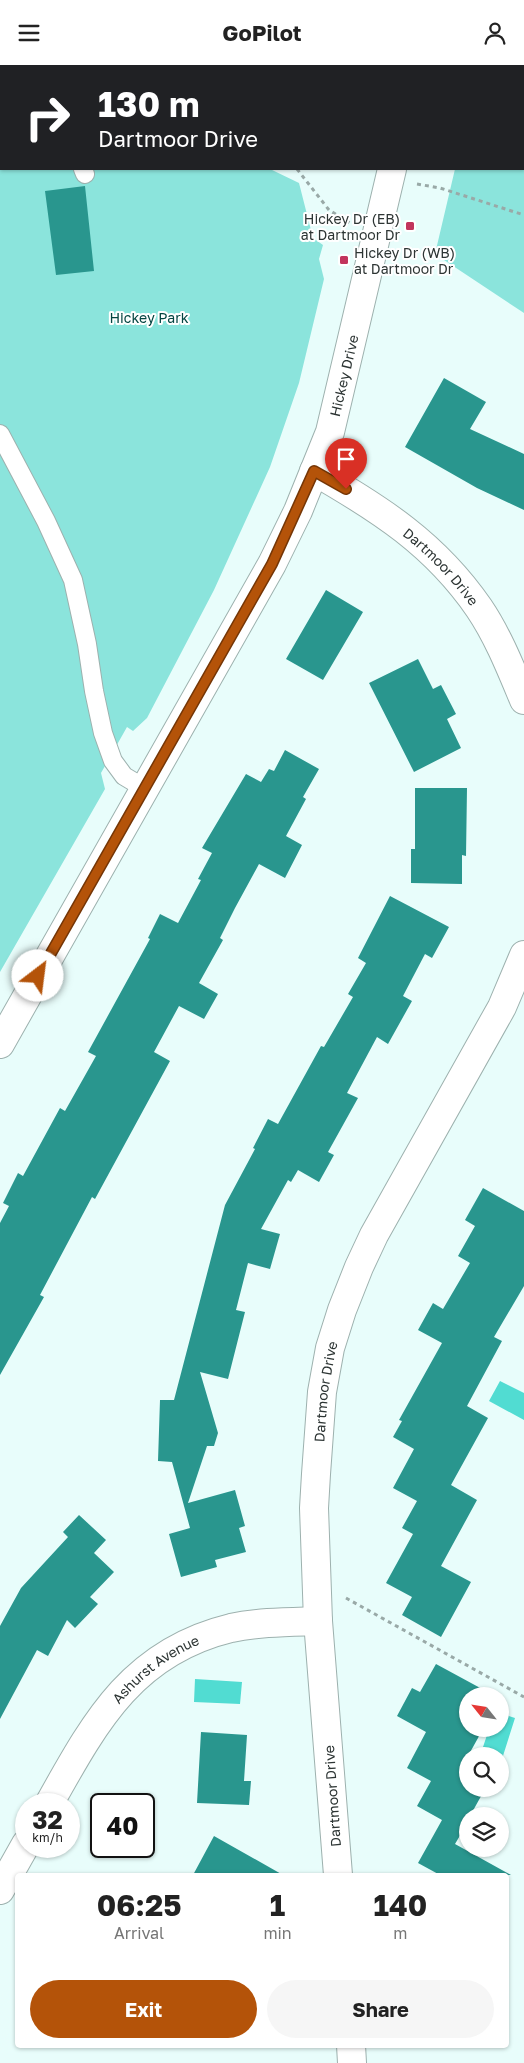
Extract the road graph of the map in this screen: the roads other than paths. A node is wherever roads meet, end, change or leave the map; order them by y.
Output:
1 (391, 174) edge
2 (0, 434) edge
3 (314, 471) junction
4 (524, 700) edge
5 (144, 788) junction
6 (524, 955) edge
7 (0, 1044) edge
8 (318, 1621) junction
9 (55, 1793) edge
10 (18, 1858) edge
11 (338, 1873) edge
12 (0, 1890) edge
13 (350, 2048) edge
14 (352, 2063) edge

1 - 3 street, Hickey Drive
2 - 5 lane
3 - 4 street, Dartmoor Drive
3 - 5 street, Hickey Drive
5 - 7 street, Hickey Drive
6 - 8 street, Dartmoor Drive
8 - 9 street, Ashurst Avenue
8 - 11 street, Dartmoor Drive
10 - 12 street
13 - 14 street

